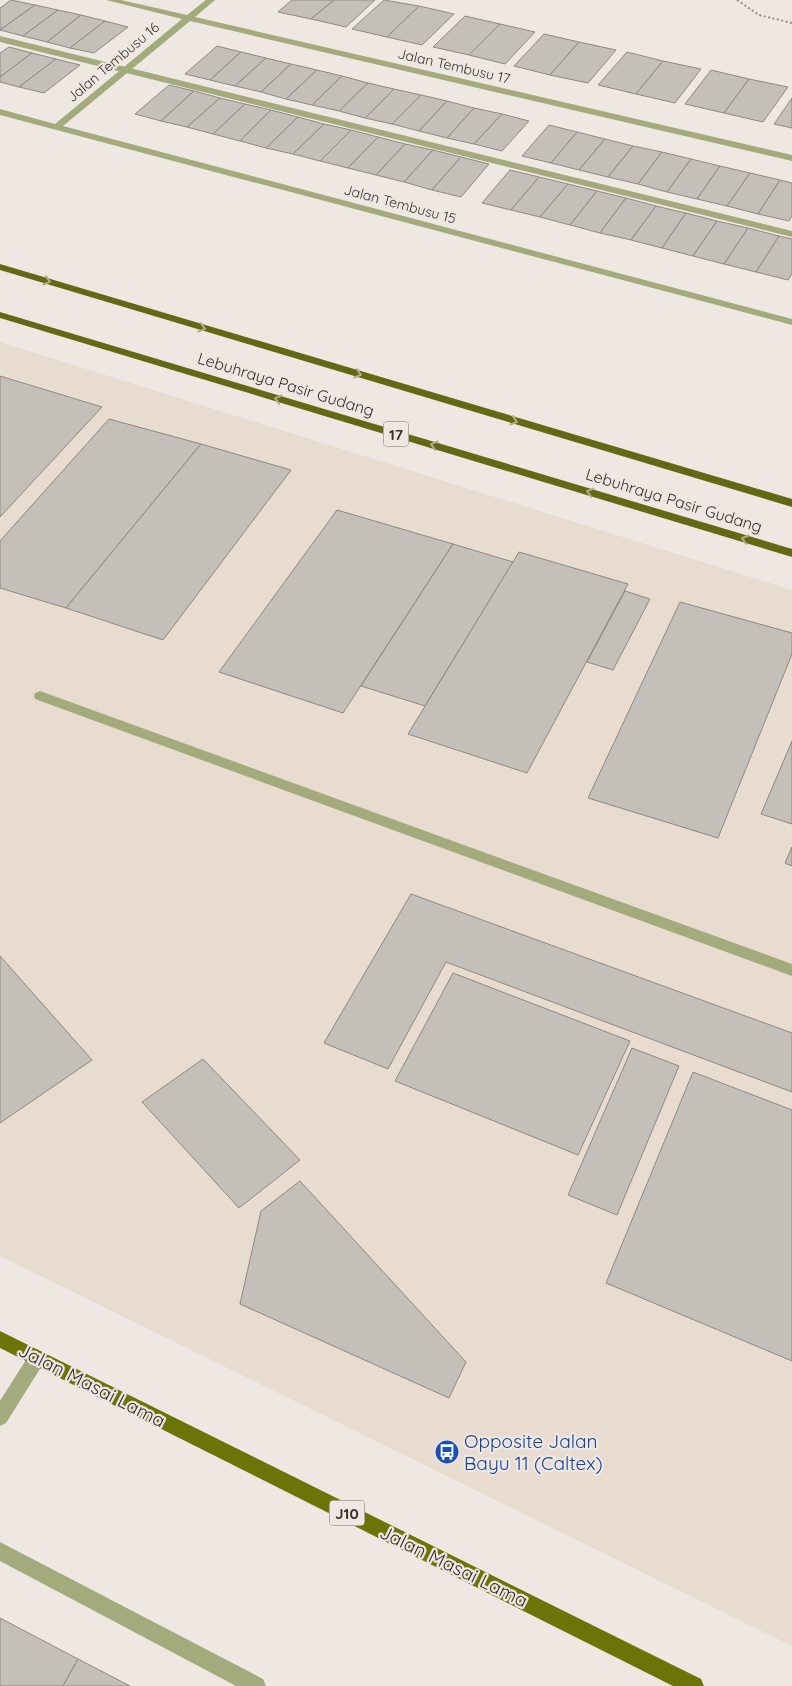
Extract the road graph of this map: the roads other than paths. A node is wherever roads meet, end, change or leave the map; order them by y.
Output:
1 (110, 0) edge
2 (211, 0) edge
3 (188, 18) junction
4 (0, 39) edge
5 (125, 70) junction
6 (0, 112) edge
7 (56, 127) junction
8 (792, 158) edge
9 (792, 234) edge
10 (0, 268) edge
11 (0, 315) edge
12 (792, 322) edge
13 (792, 503) edge
14 (792, 553) edge
15 (40, 696) dead end
16 (792, 970) edge
17 (0, 1339) edge
18 (37, 1358) junction
19 (0, 1417) edge
20 (0, 1551) edge
21 (256, 1686) edge
22 (694, 1686) edge

1 - 3 street, Jalan Tembusu 17
2 - 3 street, Jalan Tembusu 16
3 - 5 street, Jalan Tembusu 16
3 - 8 street, Jalan Tembusu 17
4 - 5 street
5 - 7 street, Jalan Tembusu 16
5 - 9 street
6 - 7 street, Jalan Tembusu 15
7 - 12 street, Jalan Tembusu 15
10 -> 13 highway, Lebuhraya Pasir Gudang
14 -> 11 highway, Lebuhraya Pasir Gudang / 17
15 - 16 street
17 - 18 main road, Jalan Masai Lama / J10
18 - 19 street
18 - 22 main road, Jalan Masai Lama / J10
20 - 21 street

